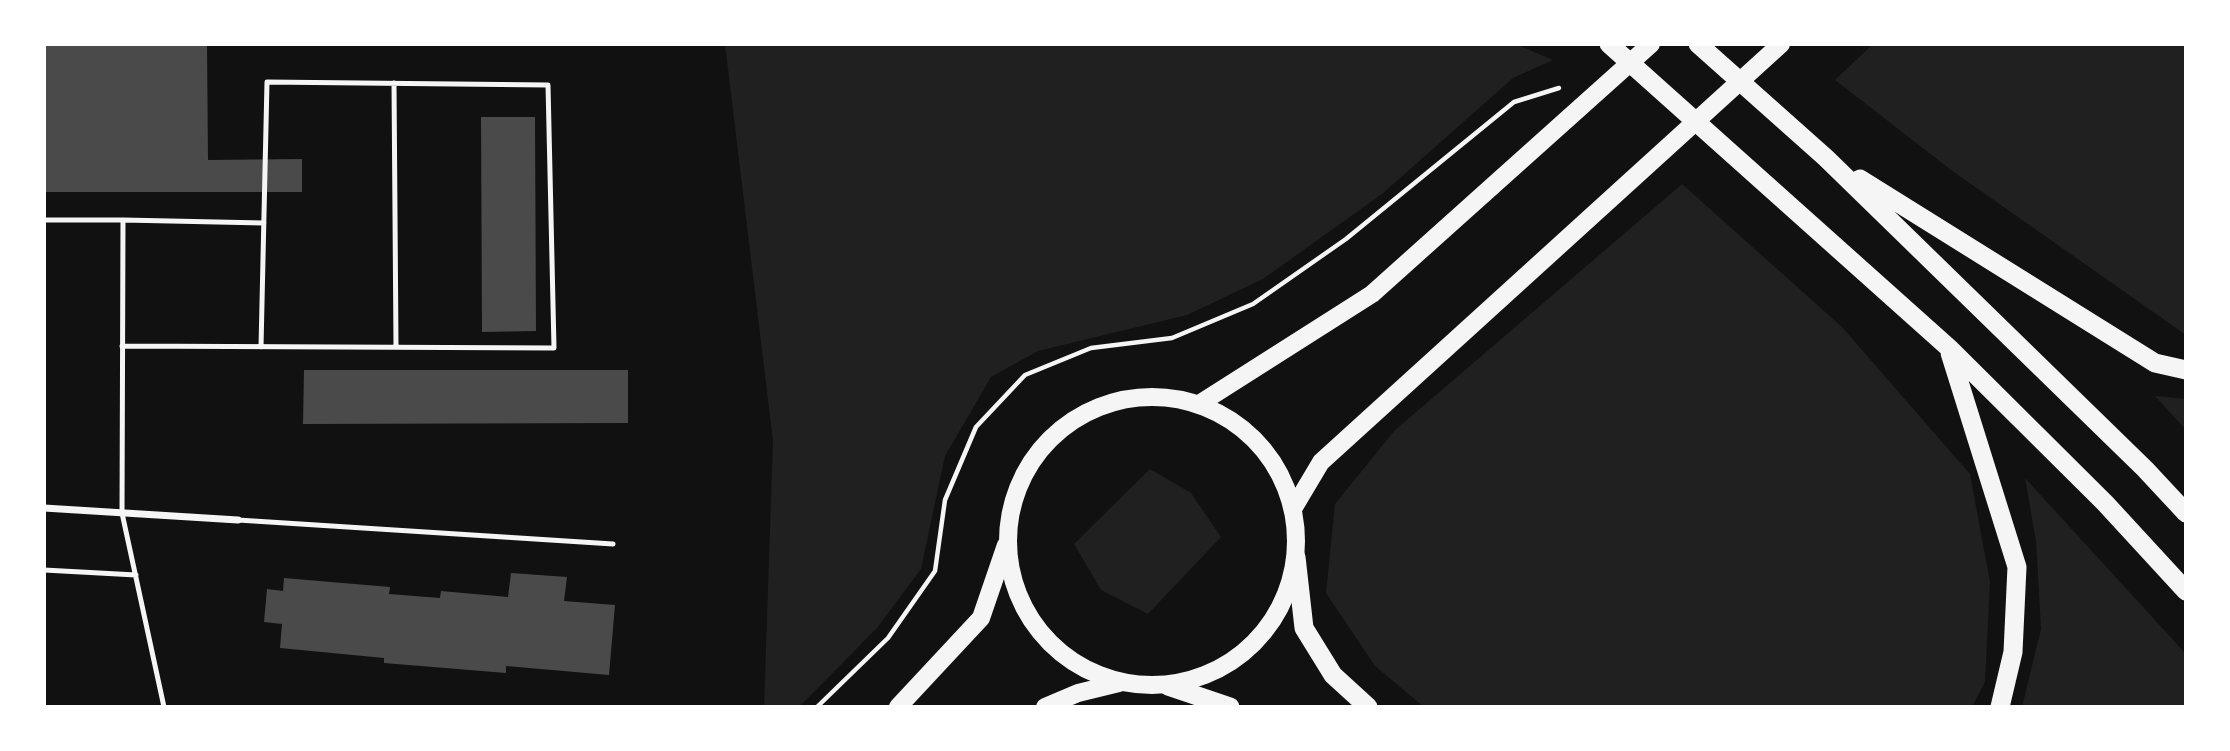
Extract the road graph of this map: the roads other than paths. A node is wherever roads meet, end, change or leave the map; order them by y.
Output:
1 (1609, 44) edge
2 (1651, 44) edge
3 (1698, 44) edge
4 (1781, 44) edge
5 (394, 83) junction
6 (1826, 158) junction
7 (44, 220) edge
8 (123, 220) junction
9 (264, 223) junction
10 (122, 346) junction
11 (261, 346) junction
12 (396, 346) junction
13 (1949, 348) junction
14 (2186, 370) edge
15 (1199, 404) junction
16 (44, 508) edge
17 (1293, 509) junction
18 (122, 513) junction
19 (2186, 513) edge
20 (238, 520) joint
21 (613, 544) dead end
22 (1006, 545) junction
23 (1296, 557) junction
24 (44, 570) edge
25 (136, 575) junction
26 (2186, 591) edge
27 (1119, 683) junction
28 (1168, 686) junction
29 (164, 707) edge
30 (898, 707) edge
31 (1045, 707) edge
32 (1230, 707) edge
33 (1368, 707) edge
34 (2000, 707) edge

1 - 13 highway
2 - 15 main road
3 - 6 highway
4 - 17 main road
5 - 9 lane
5 - 12 lane
5 - 12 lane
6 - 14 highway
6 - 19 highway
7 - 8 lane
8 - 9 lane
8 - 10 lane
9 - 11 lane
10 - 11 lane
10 - 18 lane
11 - 12 lane
13 - 26 highway
13 - 34 highway
15 - 17 main road
15 - 22 main road
16 - 18 street
17 - 23 main road
18 - 20 street
18 - 25 lane
20 - 21 lane
22 - 27 main road
22 - 30 main road
23 - 28 main road
23 - 33 highway
24 - 25 lane
25 - 29 lane
27 - 28 main road
27 - 31 main road
28 - 32 highway

